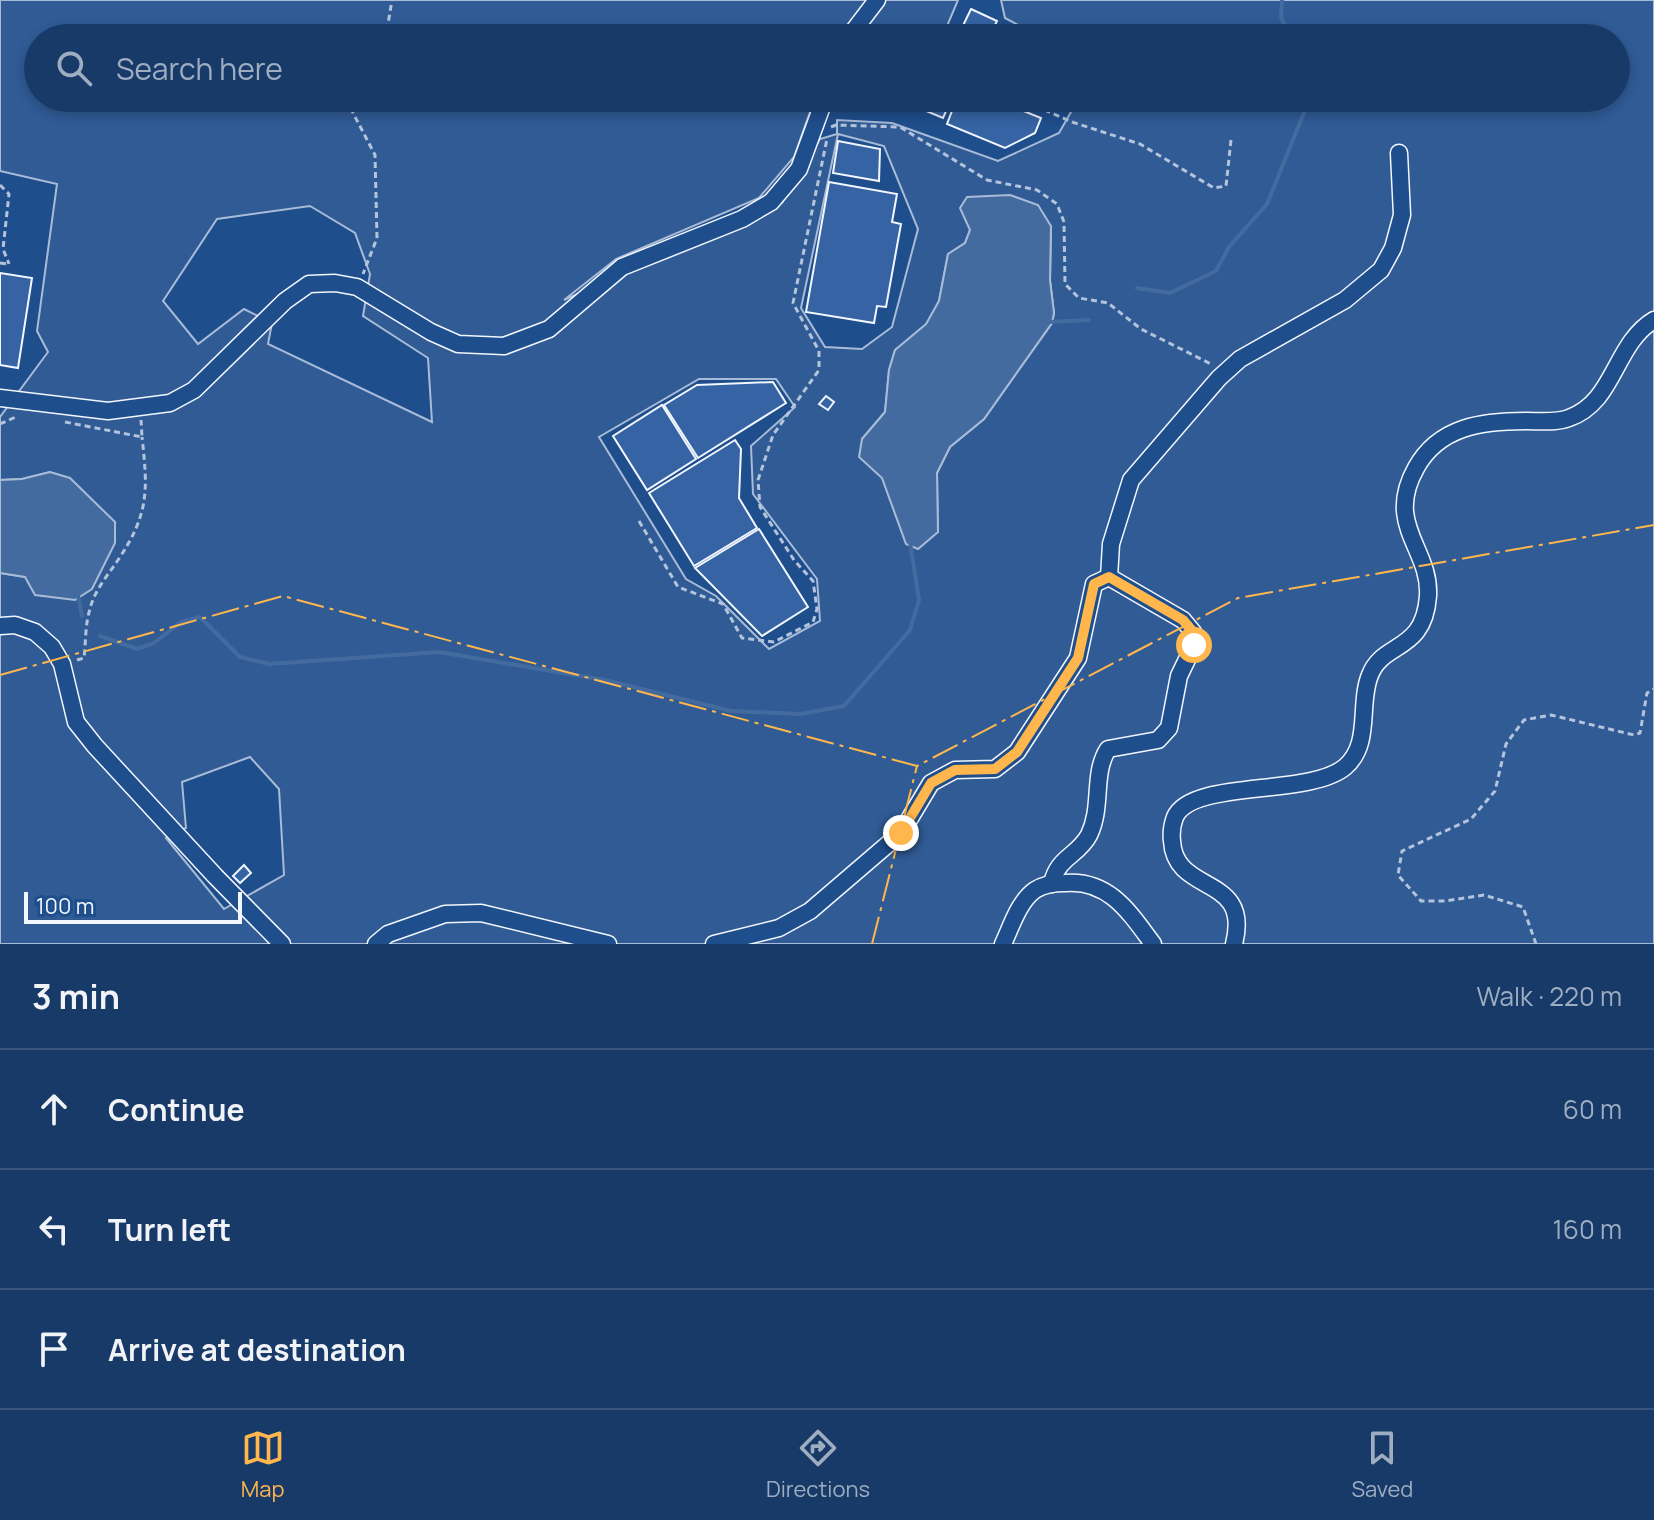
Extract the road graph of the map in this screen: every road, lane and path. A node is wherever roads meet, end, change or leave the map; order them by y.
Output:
1 (392, 0) edge
2 (877, 0) edge
3 (388, 24) edge
4 (859, 24) edge
5 (353, 112) edge
6 (820, 112) edge
7 (1049, 112) edge
8 (1231, 140) dead end
9 (1399, 153) dead end
10 (0, 185) edge
11 (0, 263) edge
12 (357, 287) junction
13 (1654, 320) edge
14 (1213, 365) dead end
15 (0, 398) edge
16 (142, 437) dead end
17 (639, 521) dead end
18 (1109, 577) junction
19 (0, 626) edge
20 (62, 664) junction
21 (1654, 689) edge
22 (1052, 884) junction
23 (282, 944) edge
24 (376, 944) edge
25 (608, 944) edge
26 (714, 944) edge
27 (1003, 944) edge
28 (1153, 944) edge
29 (1234, 944) edge
30 (1536, 944) edge

1 - 3 path
2 - 4 street
5 - 12 path
6 - 12 street
7 - 8 path
9 - 18 street
10 - 11 path
12 - 15 street
13 - 29 street
14 - 17 path
16 - 20 path
18 - 22 street
18 - 26 street
19 - 20 street
20 - 23 street
21 - 30 path
22 - 27 street
22 - 28 street
24 - 25 street

